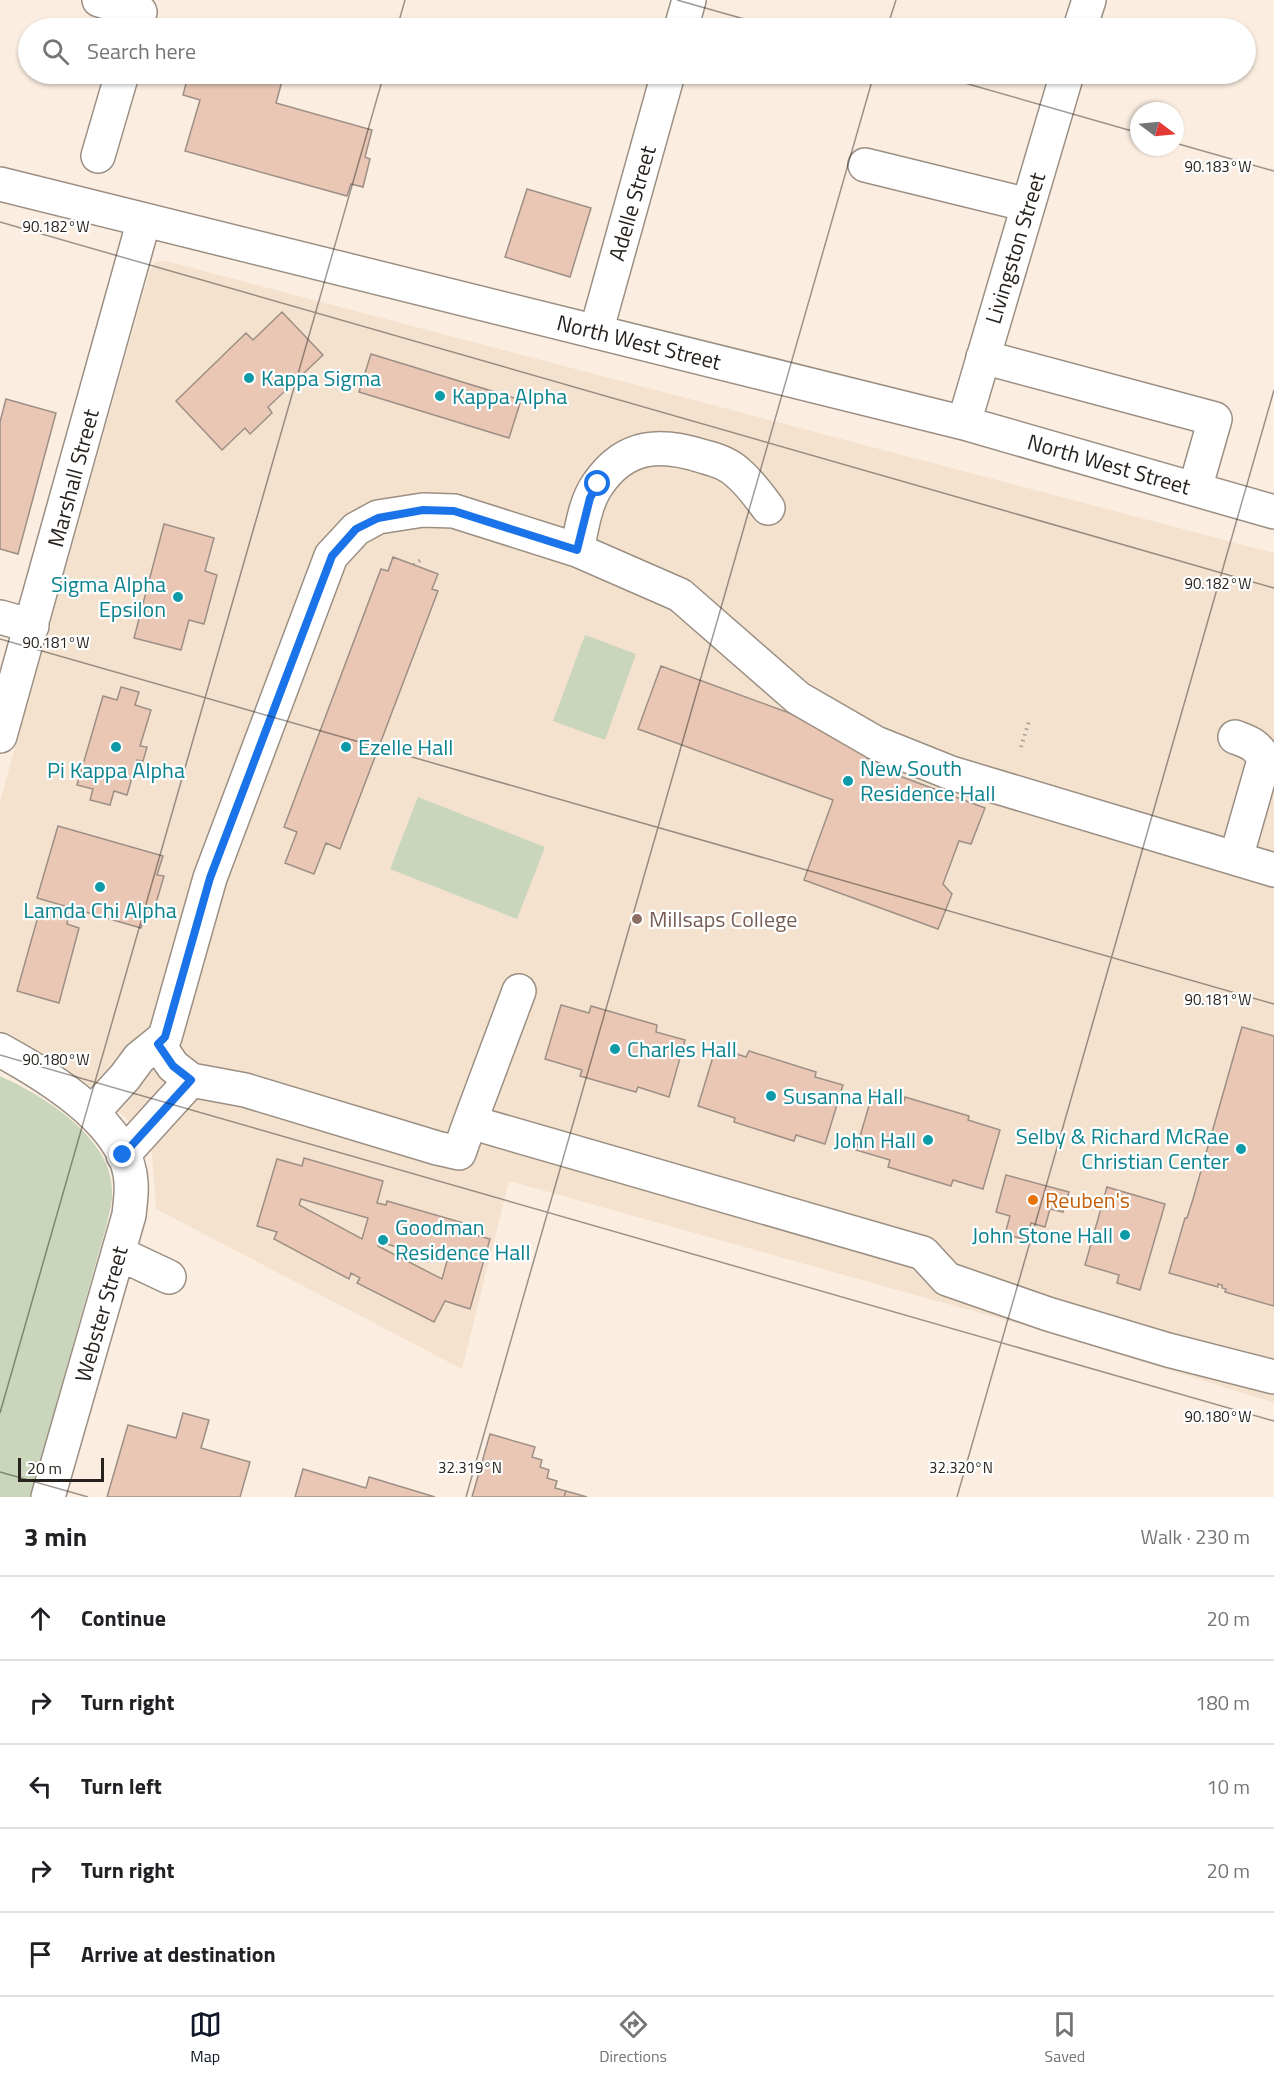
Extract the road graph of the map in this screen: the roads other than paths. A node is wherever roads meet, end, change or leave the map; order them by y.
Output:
1 (99, 0) edge
2 (689, 0) edge
3 (1089, 0) edge
4 (138, 18) edge
5 (684, 18) edge
6 (1083, 18) edge
7 (119, 84) edge
8 (665, 84) edge
9 (1064, 84) edge
10 (98, 156) dead end
11 (865, 165) dead end
12 (0, 184) edge
13 (1028, 205) junction
14 (144, 220) junction
15 (596, 332) junction
16 (983, 357) junction
17 (964, 423) junction
18 (1195, 489) junction
19 (768, 508) dead end
20 (1274, 512) edge
21 (577, 550) junction
22 (0, 617) edge
23 (32, 626) junction
24 (0, 736) edge
25 (1234, 737) dead end
26 (1236, 858) junction
27 (1274, 870) edge
28 (519, 991) dead end
29 (165, 1037) junction
30 (0, 1050) edge
31 (191, 1080) junction
32 (470, 1122) junction
33 (109, 1133) junction
34 (118, 1253) junction
35 (169, 1277) dead end
36 (1274, 1377) edge
37 (48, 1497) edge

1 - 4 street
2 - 5 street
3 - 6 street
7 - 10 street
8 - 15 street, Adelle Street
9 - 13 street, Livingston Street
11 - 13 street
12 - 14 street, North West Street
13 - 16 street, Livingston Street
14 - 15 street, North West Street
14 - 23 street, Marshall Street
15 - 17 street, North West Street
16 - 17 street, Livingston Street
16 - 18 street
17 - 18 street, North West Street
18 - 20 street, North West Street
19 - 21 street
21 - 26 street
21 - 29 street
22 - 23 street
23 - 24 street, Marshall Street
25 - 26 street
26 - 27 street
28 - 32 street
29 - 31 street
29 - 33 street
30 - 33 street
31 - 32 street
31 - 33 street
32 - 36 street
33 - 34 street, Webster Street
34 - 35 street
34 - 37 street, Webster Street

